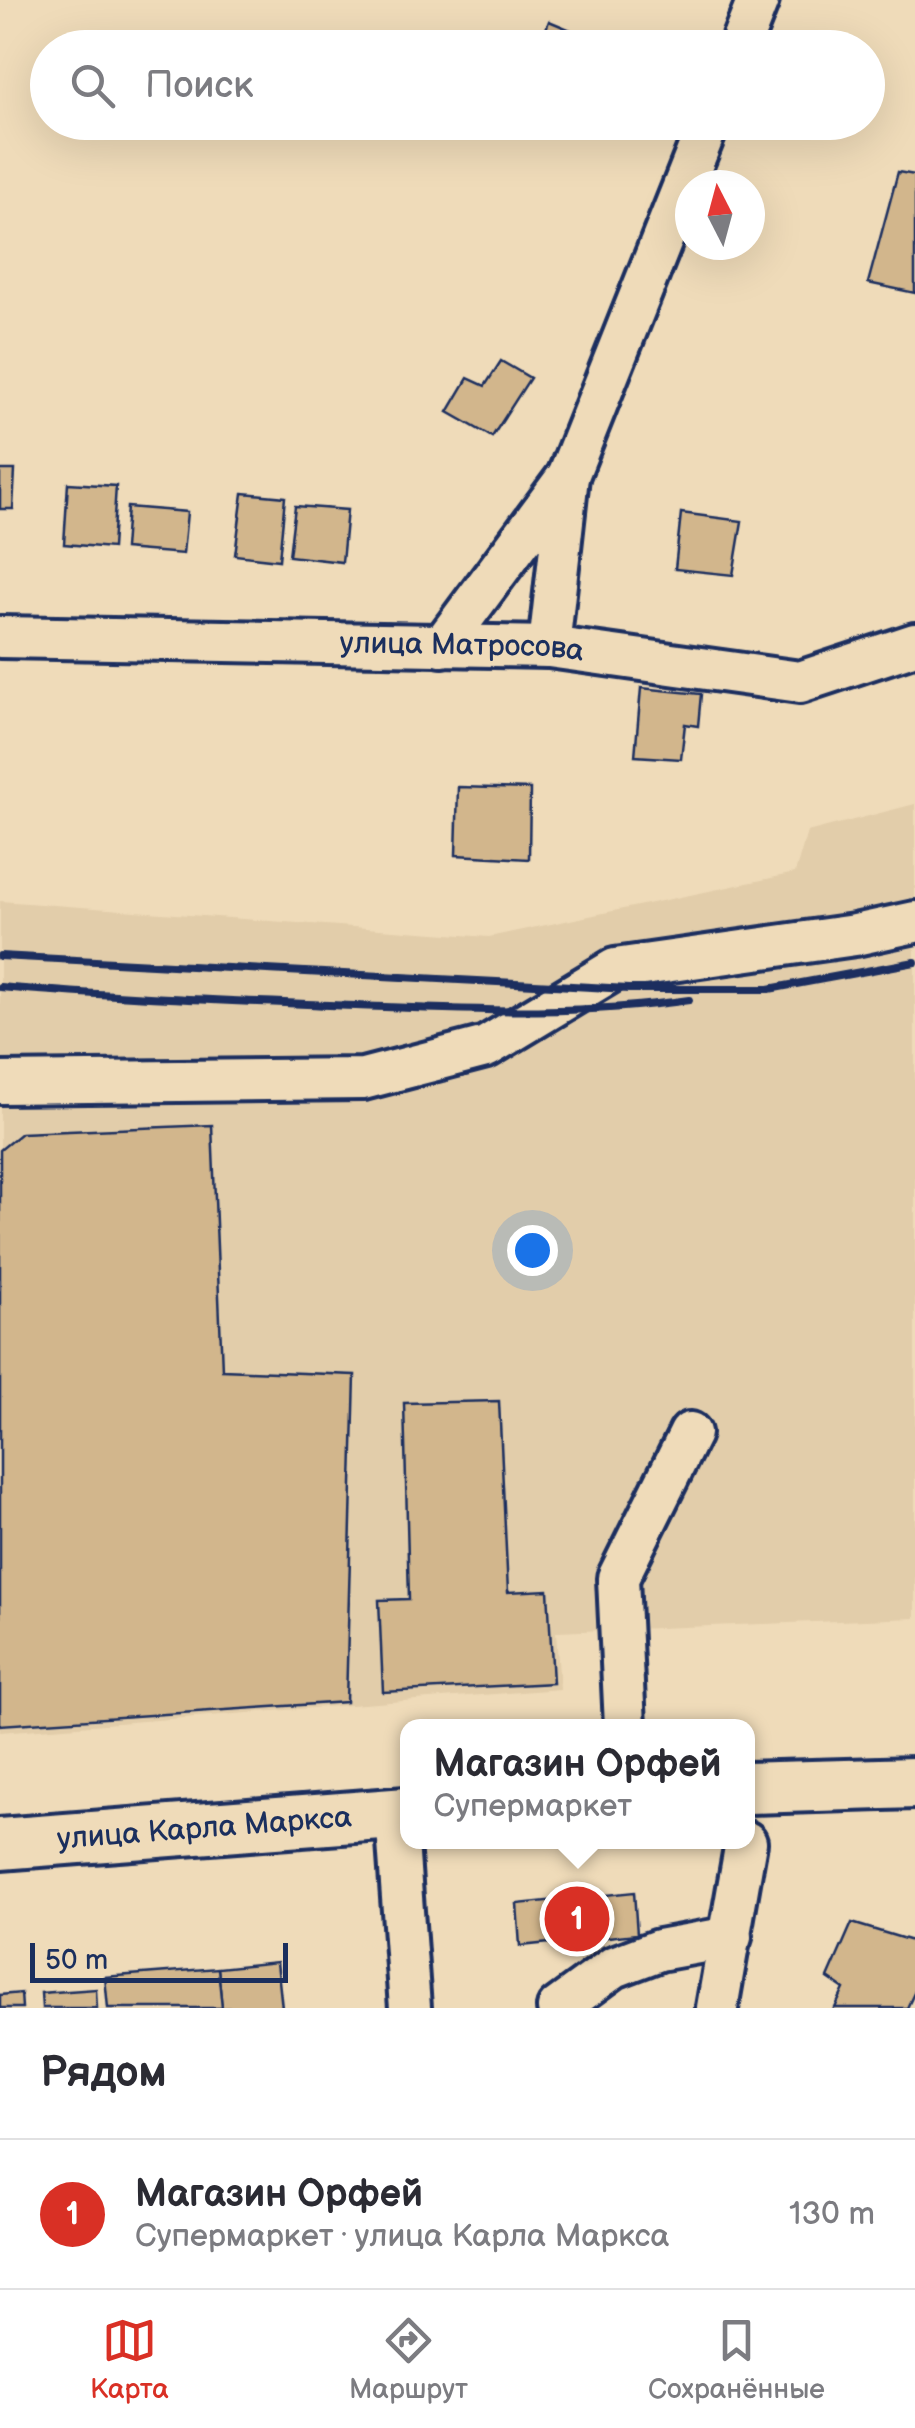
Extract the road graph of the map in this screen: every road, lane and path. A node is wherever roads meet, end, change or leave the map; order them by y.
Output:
1 (758, 0) edge
2 (746, 30) edge
3 (702, 140) edge
4 (568, 476) junction
5 (0, 637) edge
6 (915, 644) edge
7 (442, 646) junction
8 (549, 646) junction
9 (915, 922) edge
10 (0, 1083) edge
11 (690, 1433) dead end
12 (626, 1719) edge
13 (914, 1782) edge
14 (755, 1788) edge
15 (400, 1813) edge
16 (0, 1844) edge
17 (403, 1849) edge
18 (746, 1849) edge
19 (731, 1937) junction
20 (410, 2008) edge
21 (558, 2008) edge
22 (717, 2008) edge

1 - 2 street
3 - 4 street
4 - 7 street
4 - 8 street
5 - 7 street, улица Матросова
6 - 8 street, улица Матросова
7 - 8 street, улица Матросова
9 - 10 street
11 - 12 street
13 - 14 main road
15 - 16 main road, улица Карла Маркса
17 - 20 street
18 - 19 street
19 - 21 street
19 - 22 street

